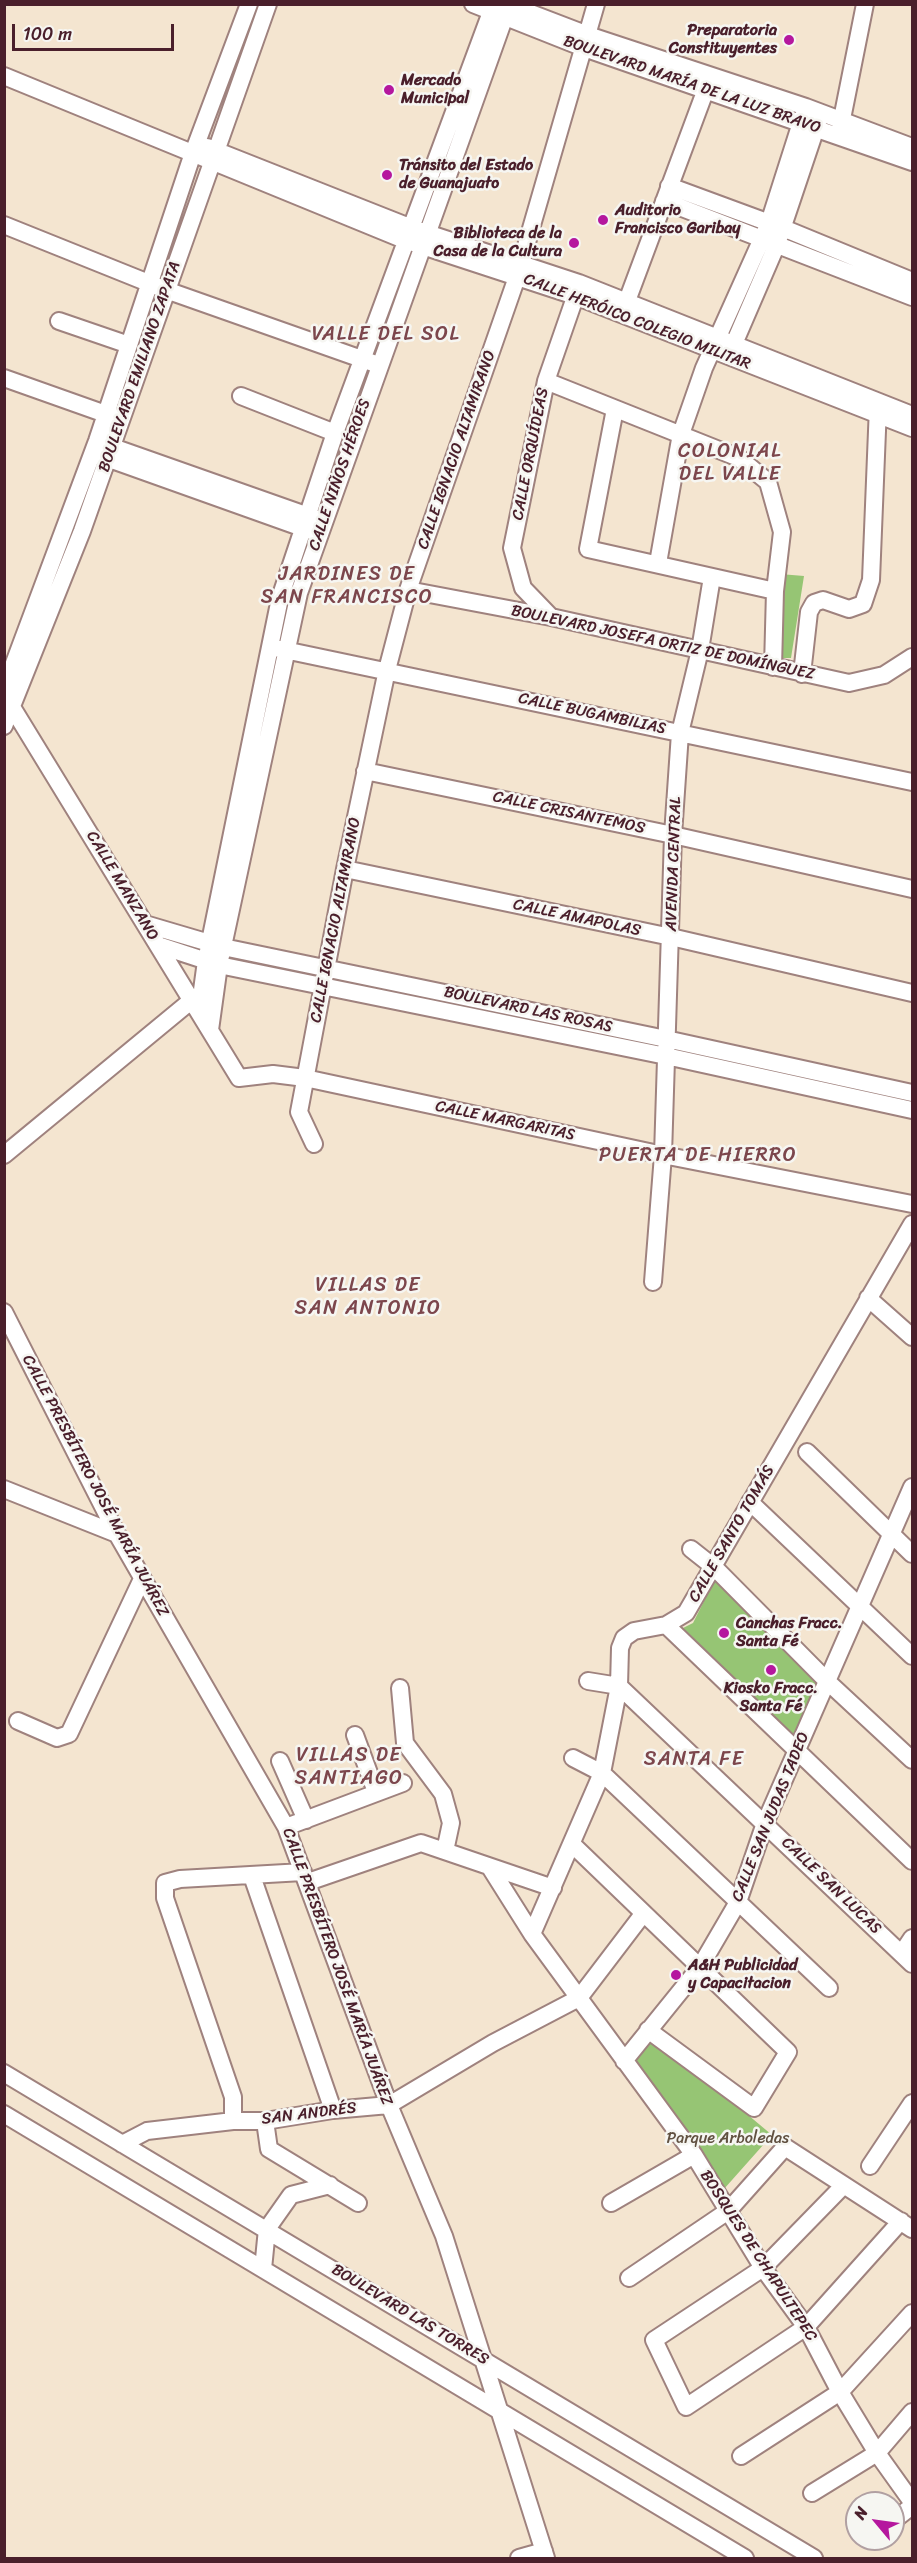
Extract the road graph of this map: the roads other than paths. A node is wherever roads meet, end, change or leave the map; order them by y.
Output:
1 (249, 4) edge
2 (268, 4) edge
3 (473, 4) edge
4 (596, 4) edge
5 (865, 4) edge
6 (502, 8) edge
7 (586, 42) junction
8 (4, 76) edge
9 (706, 89) junction
10 (811, 118) junction
11 (840, 128) junction
12 (912, 147) edge
13 (195, 148) junction
14 (214, 156) junction
15 (912, 162) edge
16 (667, 193) junction
17 (4, 225) edge
18 (773, 233) junction
19 (418, 237) junction
20 (520, 270) junction
21 (912, 281) edge
22 (150, 283) junction
23 (166, 290) junction
24 (578, 290) junction
25 (912, 297) edge
26 (627, 301) junction
27 (59, 321) dead end
28 (714, 343) junction
29 (129, 345) junction
30 (732, 350) junction
31 (371, 362) junction
32 (4, 378) edge
33 (546, 381) junction
34 (4, 390) edge
35 (241, 396) dead end
36 (878, 408) junction
37 (615, 409) junction
38 (912, 415) edge
39 (112, 422) junction
40 (912, 428) edge
41 (336, 433) junction
42 (681, 434) junction
43 (102, 449) junction
44 (314, 525) junction
45 (658, 563) junction
46 (712, 577) junction
47 (408, 590) junction
48 (775, 591) junction
49 (551, 617) junction
50 (279, 649) junction
51 (700, 650) junction
52 (912, 657) edge
53 (772, 667) junction
54 (387, 670) junction
55 (802, 674) junction
56 (7, 696) edge
57 (4, 726) edge
58 (680, 733) junction
59 (365, 771) junction
60 (912, 782) edge
61 (673, 835) junction
62 (345, 869) junction
63 (912, 889) edge
64 (145, 924) junction
65 (671, 937) junction
66 (158, 945) junction
67 (217, 945) junction
68 (213, 963) junction
69 (327, 969) junction
70 (323, 987) junction
71 (912, 993) edge
72 (195, 1006) junction
73 (210, 1030) junction
74 (666, 1039) junction
75 (666, 1056) junction
76 (239, 1078) joint
77 (305, 1078) junction
78 (912, 1093) edge
79 (912, 1110) edge
80 (314, 1144) dead end
81 (4, 1155) edge
82 (663, 1155) junction
83 (912, 1204) edge
84 (912, 1224) edge
85 (653, 1282) dead end
86 (868, 1298) junction
87 (4, 1312) edge
88 (912, 1337) edge
89 (807, 1452) dead end
90 (912, 1487) edge
91 (4, 1490) edge
92 (750, 1502) junction
93 (891, 1533) junction
94 (117, 1534) junction
95 (691, 1549) dead end
96 (912, 1554) edge
97 (715, 1568) junction
98 (142, 1579) junction
99 (860, 1606) junction
100 (666, 1625) junction
101 (912, 1656) edge
102 (588, 1680) dead end
103 (828, 1682) junction
104 (619, 1686) junction
105 (399, 1688) dead end
106 (18, 1721) dead end
107 (355, 1735) dead end
108 (796, 1752) junction
109 (573, 1758) dead end
110 (912, 1760) edge
111 (280, 1761) dead end
112 (602, 1773) junction
113 (403, 1783) dead end
114 (376, 1792) junction
115 (306, 1820) junction
116 (765, 1823) junction
117 (286, 1827) junction
118 (573, 1845) junction
119 (445, 1851) junction
120 (912, 1861) edge
121 (490, 1869) junction
122 (252, 1876) junction
123 (305, 1877) junction
124 (553, 1888) junction
125 (738, 1902) junction
126 (643, 1914) junction
127 (532, 1934) junction
128 (912, 1938) edge
129 (907, 1958) edge
130 (700, 1967) junction
131 (829, 1988) dead end
132 (579, 1998) junction
133 (648, 2030) junction
134 (624, 2061) junction
135 (4, 2073) edge
136 (912, 2103) edge
137 (389, 2105) junction
138 (333, 2110) junction
139 (4, 2114) edge
140 (233, 2121) junction
141 (266, 2121) junction
142 (122, 2144) junction
143 (694, 2155) junction
144 (870, 2166) dead end
145 (330, 2185) junction
146 (843, 2186) junction
147 (611, 2203) dead end
148 (358, 2204) dead end
149 (728, 2211) junction
150 (907, 2225) edge
151 (265, 2250) junction
152 (763, 2268) junction
153 (629, 2278) dead end
154 (912, 2313) edge
155 (806, 2327) junction
156 (483, 2358) junction
157 (840, 2392) junction
158 (493, 2394) junction
159 (912, 2412) edge
160 (877, 2452) junction
161 (741, 2456) dead end
162 (812, 2493) dead end
163 (912, 2502) edge
164 (545, 2555) edge
165 (519, 2559) edge
166 (745, 2559) edge
167 (814, 2559) edge

1 - 13 street, BOULEVARD EMILIANO ZAPATA
2 - 14 street, BOULEVARD EMILIANO ZAPATA
3 - 6 street, BOULEVARD MARÍA DE LA LUZ BRAVO
4 - 7 street, CALLE IGNACIO ALTAMIRANO
5 - 11 street
6 - 7 street, BOULEVARD MARÍA DE LA LUZ BRAVO
6 - 19 street, CALLE NIÑOS HÉROES
7 - 9 street, BOULEVARD MARÍA DE LA LUZ BRAVO
7 - 10 street, BOULEVARD MARÍA DE LA LUZ BRAVO
7 - 20 street, CALLE IGNACIO ALTAMIRANO
8 - 13 street, CALLE HERÓICO COLEGIO MILITAR
9 - 10 street, BOULEVARD MARÍA DE LA LUZ BRAVO
9 - 16 street
10 - 11 street, BOULEVARD MARÍA DE LA LUZ BRAVO
10 - 18 street
11 - 12 street, BOULEVARD MARÍA DE LA LUZ BRAVO
11 - 15 street, BOULEVARD MARÍA DE LA LUZ BRAVO
13 - 14 street, CALLE HERÓICO COLEGIO MILITAR
13 - 22 street, BOULEVARD EMILIANO ZAPATA
14 - 19 street, CALLE HERÓICO COLEGIO MILITAR
14 - 23 street, BOULEVARD EMILIANO ZAPATA
16 - 18 street
16 - 26 street
17 - 22 street
18 - 21 street
18 - 25 street
18 - 28 street
18 - 30 street
19 - 20 street, CALLE HERÓICO COLEGIO MILITAR
19 - 31 street, CALLE NIÑOS HÉROES
20 - 24 street, CALLE HERÓICO COLEGIO MILITAR
20 - 47 street, CALLE IGNACIO ALTAMIRANO
22 - 23 street
22 - 29 street, BOULEVARD EMILIANO ZAPATA
23 - 31 street
23 - 39 street, BOULEVARD EMILIANO ZAPATA
24 - 26 street, CALLE HERÓICO COLEGIO MILITAR
24 - 28 street, CALLE HERÓICO COLEGIO MILITAR
24 - 33 street, CALLE ORQUÍDEAS
26 - 28 street, CALLE HERÓICO COLEGIO MILITAR
27 - 29 street
28 - 30 street, CALLE HERÓICO COLEGIO MILITAR
28 - 42 street
29 - 39 street, BOULEVARD EMILIANO ZAPATA
30 - 36 street, CALLE HERÓICO COLEGIO MILITAR
31 - 41 street, CALLE NIÑOS HÉROES
31 - 44 street, CALLE NIÑOS HÉROES
32 - 39 street
33 - 37 street
33 - 49 street, CALLE ORQUÍDEAS
34 - 39 street
35 - 41 street
36 - 38 street, CALLE HERÓICO COLEGIO MILITAR
36 - 40 street, CALLE HERÓICO COLEGIO MILITAR
36 - 55 street
37 - 42 street
37 - 45 street
39 - 43 street, BOULEVARD EMILIANO ZAPATA
41 - 44 street, CALLE NIÑOS HÉROES
42 - 45 street
42 - 48 street
43 - 44 street
43 - 56 street, BOULEVARD EMILIANO ZAPATA
44 - 50 street, CALLE NIÑOS HÉROES
45 - 46 street
46 - 48 street
46 - 51 street, AVENIDA CENTRAL
47 - 49 street, BOULEVARD JOSEFA ORTIZ DE DOMÍNGUEZ
47 - 54 street, CALLE IGNACIO ALTAMIRANO
48 - 53 street
49 - 51 street, BOULEVARD JOSEFA ORTIZ DE DOMÍNGUEZ
50 - 54 street, CALLE BUGAMBILIAS
50 - 67 street, CALLE NIÑOS HÉROES
51 - 53 street, BOULEVARD JOSEFA ORTIZ DE DOMÍNGUEZ
51 - 58 street, AVENIDA CENTRAL
52 - 55 street, BOULEVARD JOSEFA ORTIZ DE DOMÍNGUEZ
53 - 55 street, BOULEVARD JOSEFA ORTIZ DE DOMÍNGUEZ
54 - 58 street, CALLE BUGAMBILIAS
54 - 59 street, CALLE IGNACIO ALTAMIRANO
56 - 57 street, BOULEVARD EMILIANO ZAPATA
56 - 64 street, CALLE MANZANO
58 - 60 street, CALLE BUGAMBILIAS
58 - 61 street, AVENIDA CENTRAL
59 - 61 street, CALLE CRISANTEMOS
59 - 62 street, CALLE IGNACIO ALTAMIRANO
61 - 63 street, CALLE CRISANTEMOS
61 - 65 street, AVENIDA CENTRAL
62 - 65 street, CALLE AMAPOLAS
62 - 69 street, CALLE IGNACIO ALTAMIRANO
64 - 66 street, CALLE MANZANO
64 - 67 street, BOULEVARD LAS ROSAS
65 - 71 street, CALLE AMAPOLAS
65 - 74 street, AVENIDA CENTRAL
66 - 68 street, BOULEVARD LAS ROSAS
66 - 72 street, CALLE MANZANO
67 - 68 street, CALLE NIÑOS HÉROES
67 - 69 street, BOULEVARD LAS ROSAS
68 - 70 street, BOULEVARD LAS ROSAS
68 - 72 street, CALLE NIÑOS HÉROES
68 - 73 street, CALLE NIÑOS HÉROES
69 - 70 street, CALLE IGNACIO ALTAMIRANO
69 - 74 street, BOULEVARD LAS ROSAS
70 - 75 street, BOULEVARD LAS ROSAS
70 - 77 street, CALLE IGNACIO ALTAMIRANO
72 - 73 street, CALLE MANZANO
72 - 81 street
73 - 76 street, CALLE MANZANO
74 - 75 street, AVENIDA CENTRAL
74 - 78 street, BOULEVARD LAS ROSAS
75 - 79 street, BOULEVARD LAS ROSAS
75 - 82 street, AVENIDA CENTRAL
76 - 77 street, CALLE MARGARITAS
77 - 80 street, CALLE IGNACIO ALTAMIRANO
77 - 82 street, CALLE MARGARITAS
82 - 83 street, CALLE MARGARITAS
82 - 85 street, AVENIDA CENTRAL
84 - 86 street, CALLE SANTO TOMÁS
86 - 88 street
86 - 92 street, CALLE SANTO TOMÁS
87 - 94 street, CALLE PRESBÍTERO JOSÉ MARÍA JUÁREZ
89 - 93 street
90 - 93 street, CALLE SAN JUDAS TADEO
91 - 94 street
92 - 97 street, CALLE SANTO TOMÁS
92 - 99 street
93 - 96 street
93 - 99 street, CALLE SAN JUDAS TADEO
94 - 98 street, CALLE PRESBÍTERO JOSÉ MARÍA JUÁREZ
95 - 97 street
97 - 100 street, CALLE SANTO TOMÁS
97 - 103 street
98 - 106 street
98 - 117 street, CALLE PRESBÍTERO JOSÉ MARÍA JUÁREZ
99 - 101 street
99 - 103 street, CALLE SAN JUDAS TADEO
100 - 104 street, CALLE SANTO TOMÁS
100 - 108 street
102 - 104 street
103 - 108 street, CALLE SAN JUDAS TADEO
103 - 110 street
104 - 112 street, CALLE SANTO TOMÁS
104 - 116 street, CALLE SAN LUCAS
105 - 119 street
107 - 114 street
108 - 116 street, CALLE SAN JUDAS TADEO
108 - 120 street
109 - 112 street
111 - 115 street
112 - 118 street, CALLE SANTO TOMÁS
112 - 125 street
113 - 114 street
114 - 115 street
115 - 117 street
116 - 125 street, CALLE SAN JUDAS TADEO
116 - 129 street, CALLE SAN LUCAS
117 - 123 street, CALLE PRESBÍTERO JOSÉ MARÍA JUÁREZ
118 - 124 street, CALLE SANTO TOMÁS
118 - 126 street
119 - 121 street
119 - 123 street
121 - 124 street
121 - 127 street, BOSQUES DE CHAPULTEPEC
122 - 123 street
122 - 138 street
122 - 140 street
123 - 137 street, CALLE PRESBÍTERO JOSÉ MARÍA JUÁREZ
124 - 127 street, CALLE SANTO TOMÁS
125 - 130 street, CALLE SAN JUDAS TADEO
125 - 131 street
126 - 130 street
126 - 132 street
127 - 132 street, BOSQUES DE CHAPULTEPEC
128 - 129 street
130 - 133 street, CALLE SAN JUDAS TADEO
130 - 133 street
132 - 134 street, BOSQUES DE CHAPULTEPEC
132 - 137 street, SAN ANDRÉS
133 - 134 street, CALLE SAN JUDAS TADEO
134 - 143 street, BOSQUES DE CHAPULTEPEC
135 - 142 street, BOULEVARD LAS TORRES
136 - 144 street
137 - 138 street, SAN ANDRÉS
137 - 156 street, CALLE PRESBÍTERO JOSÉ MARÍA JUÁREZ
138 - 141 street, SAN ANDRÉS
139 - 151 street, BOULEVARD LAS TORRES
140 - 141 street, SAN ANDRÉS
140 - 142 street, SAN ANDRÉS
141 - 145 street
142 - 151 street, BOULEVARD LAS TORRES
143 - 147 street
143 - 149 street, BOSQUES DE CHAPULTEPEC
145 - 148 street
145 - 151 street
146 - 149 street
146 - 150 street
146 - 152 street
149 - 152 street, BOSQUES DE CHAPULTEPEC
149 - 153 street
150 - 155 street
151 - 156 street, BOULEVARD LAS TORRES
151 - 158 street, BOULEVARD LAS TORRES
152 - 155 street, BOSQUES DE CHAPULTEPEC
152 - 155 street
154 - 157 street
155 - 157 street, BOSQUES DE CHAPULTEPEC
156 - 158 street, CALLE PRESBÍTERO JOSÉ MARÍA JUÁREZ
156 - 167 street, BOULEVARD LAS TORRES
157 - 160 street, BOSQUES DE CHAPULTEPEC
157 - 161 street
158 - 164 street, CALLE PRESBÍTERO JOSÉ MARÍA JUÁREZ
158 - 166 street, BOULEVARD LAS TORRES
159 - 160 street
160 - 162 street
160 - 163 street, BOSQUES DE CHAPULTEPEC
164 - 165 street

